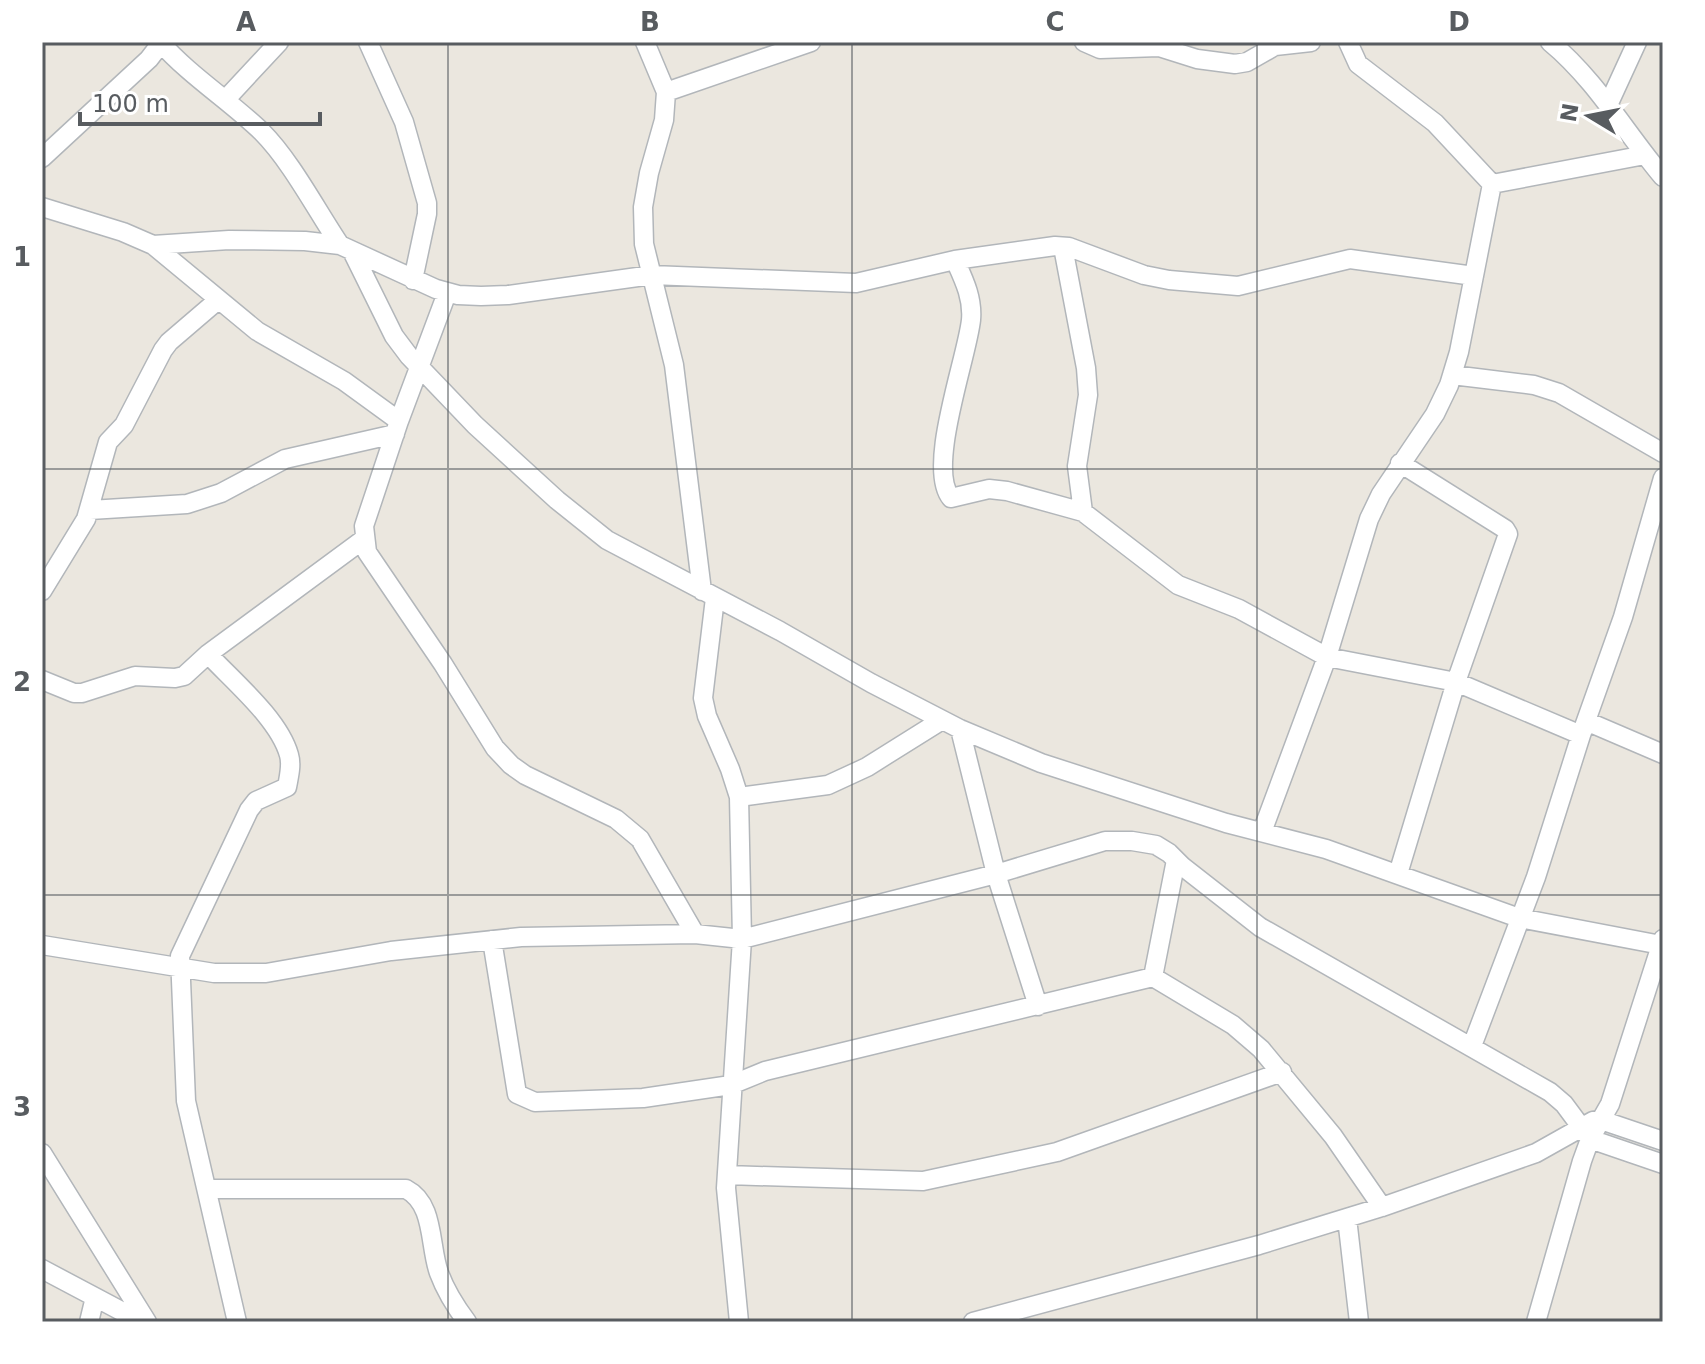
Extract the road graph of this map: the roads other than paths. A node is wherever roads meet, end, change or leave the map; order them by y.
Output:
1 (279, 42) edge
2 (368, 42) edge
3 (645, 42) edge
4 (811, 42) edge
5 (1084, 42) edge
6 (1311, 42) edge
7 (1348, 42) edge
8 (1550, 42) edge
9 (1637, 42) edge
10 (161, 43) edge
11 (666, 92) junction
12 (226, 99) junction
13 (1609, 103) junction
14 (1645, 155) junction
15 (42, 158) edge
16 (1663, 177) edge
17 (1492, 184) junction
18 (42, 207) edge
19 (153, 245) junction
20 (1063, 247) junction
21 (346, 248) junction
22 (955, 260) junction
23 (652, 275) junction
24 (1474, 276) junction
25 (413, 280) junction
26 (447, 293) junction
27 (218, 300) junction
28 (421, 368) junction
29 (1452, 375) junction
30 (397, 427) junction
31 (1663, 453) edge
32 (1400, 463) junction
33 (1663, 478) edge
34 (90, 510) junction
35 (1083, 512) junction
36 (364, 539) junction
37 (42, 591) edge
38 (708, 595) junction
39 (208, 654) junction
40 (1327, 657) junction
41 (42, 680) edge
42 (1456, 682) junction
43 (942, 720) junction
44 (1583, 728) junction
45 (960, 729) junction
46 (1663, 754) edge
47 (739, 797) junction
48 (1262, 832) junction
49 (1176, 860) junction
50 (996, 874) junction
51 (1398, 874) junction
52 (1519, 918) junction
53 (695, 934) junction
54 (742, 939) junction
55 (492, 940) junction
56 (1662, 942) edge
57 (42, 945) edge
58 (180, 968) junction
59 (1153, 977) junction
60 (1038, 1006) junction
61 (1472, 1046) junction
62 (1282, 1072) junction
63 (731, 1085) junction
64 (1601, 1120) junction
65 (1584, 1134) junction
66 (1663, 1141) edge
67 (42, 1153) edge
68 (1663, 1164) edge
69 (727, 1175) junction
70 (208, 1189) junction
71 (1382, 1207) junction
72 (1347, 1218) junction
73 (42, 1269) edge
74 (95, 1297) junction
75 (89, 1322) edge
76 (144, 1322) edge
77 (237, 1322) edge
78 (467, 1322) edge
79 (739, 1322) edge
80 (973, 1322) edge
81 (1359, 1322) edge
82 (1536, 1322) edge

1 - 12 street
2 - 25 street
3 - 11 street
4 - 11 street
5 - 6 street
7 - 17 street
8 - 13 street
9 - 13 street
10 - 12 street
10 - 15 street
11 - 23 street
12 - 21 street
13 - 14 street
14 - 16 street
14 - 17 street
17 - 24 street
18 - 19 street
19 - 21 street
19 - 27 street
20 - 22 street
20 - 24 street
20 - 35 street
21 - 25 street
21 - 28 street
22 - 23 street
22 - 35 street
23 - 26 street
23 - 38 street
24 - 29 street
25 - 26 street
26 - 28 street
27 - 30 street
27 - 34 street
28 - 30 street
28 - 38 street
29 - 31 street
29 - 32 street
30 - 34 street
30 - 36 street
32 - 40 street
32 - 42 street
33 - 44 street
34 - 37 street
35 - 40 street
36 - 39 street
36 - 53 street
38 - 43 street
38 - 47 street
39 - 41 street
39 - 58 street
40 - 42 street
40 - 48 street
42 - 44 street
42 - 51 street
43 - 45 street
43 - 47 street
44 - 46 street
44 - 52 street
45 - 48 street
45 - 50 street
47 - 54 street
48 - 51 street
49 - 50 street
49 - 59 street
49 - 61 street
50 - 54 street
50 - 60 street
51 - 52 street
52 - 56 street
52 - 61 street
53 - 54 street
53 - 55 street
54 - 63 street
55 - 58 street
55 - 63 street
56 - 64 street
57 - 58 street
58 - 70 street
59 - 60 street
59 - 62 street
60 - 63 street
61 - 65 street
62 - 69 street
62 - 71 street
63 - 69 street
64 - 65 street
64 - 66 street
65 - 68 street
65 - 71 street
65 - 82 street
67 - 76 street
69 - 79 street
70 - 77 street
70 - 78 street
71 - 72 street
72 - 80 street
72 - 81 street
73 - 74 street
74 - 75 street
74 - 76 street

